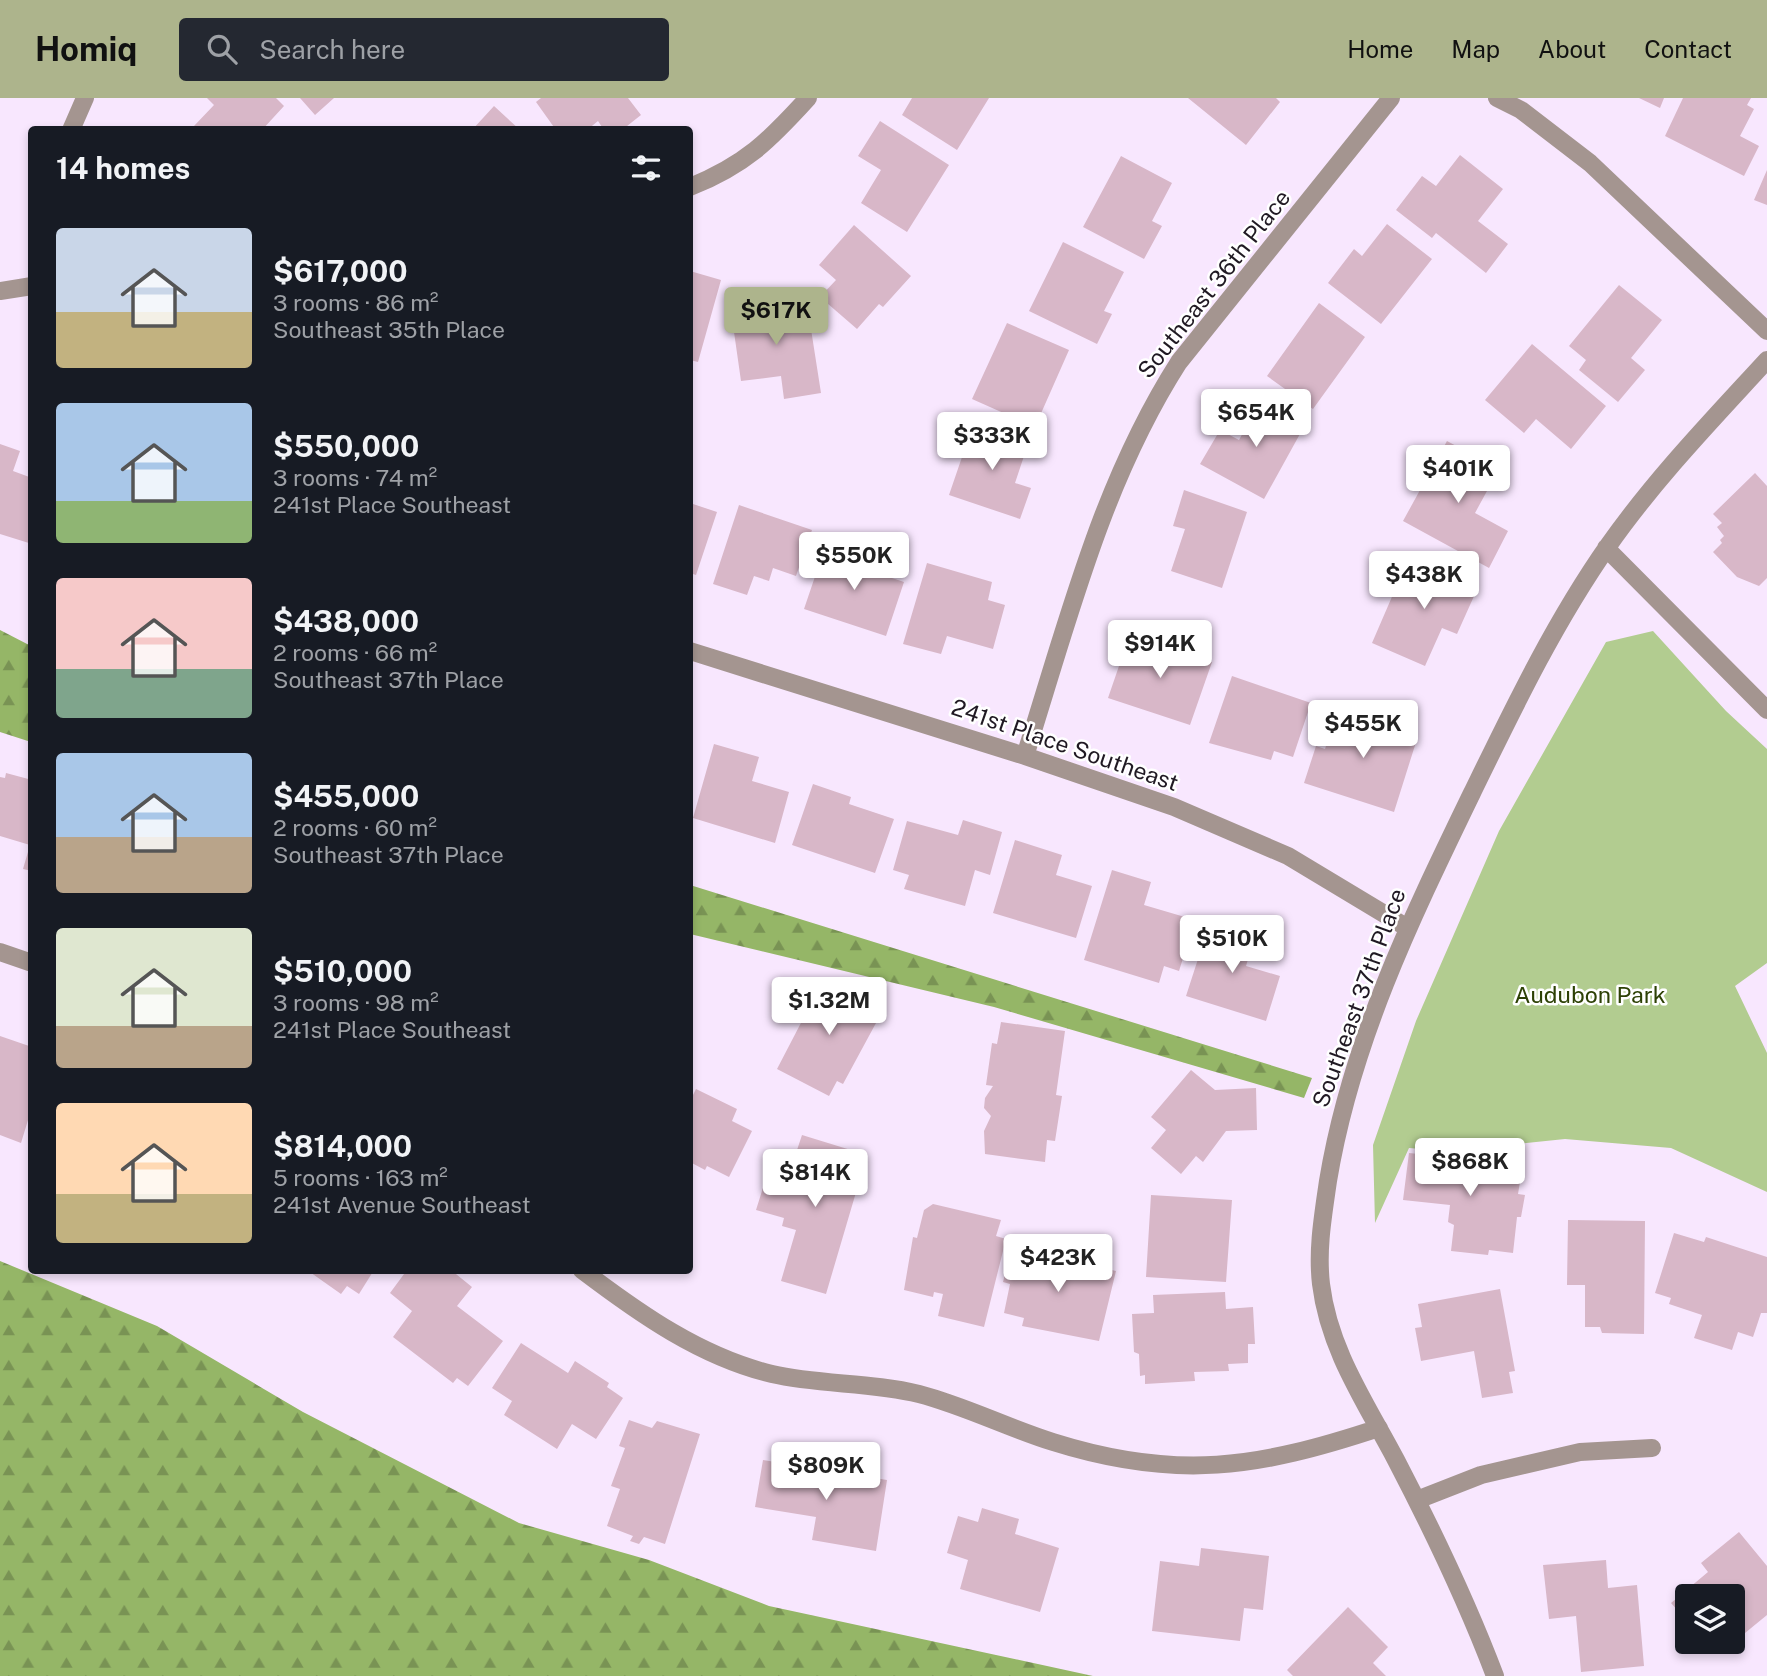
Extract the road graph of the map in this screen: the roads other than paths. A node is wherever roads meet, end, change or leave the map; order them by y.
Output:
1 (85, 98) edge
2 (808, 98) edge
3 (1391, 98) edge
4 (1497, 98) edge
5 (73, 126) edge
6 (693, 186) edge
7 (28, 287) edge
8 (0, 291) edge
9 (1767, 331) edge
10 (1767, 360) edge
11 (1606, 548) junction
12 (693, 653) edge
13 (1767, 710) edge
14 (1025, 756) junction
15 (1406, 927) junction
16 (0, 952) edge
17 (28, 962) edge
18 (588, 1274) edge
19 (1379, 1428) junction
20 (1652, 1448) dead end
21 (1416, 1500) junction
22 (1495, 1676) edge

1 - 5 street
2 - 6 street
3 - 14 street, Southeast 36th Place
4 - 9 street
7 - 8 street
10 - 11 street, Southeast 37th Place
11 - 13 street
11 - 15 street, Southeast 37th Place
12 - 14 street, 241st Place Southeast
14 - 15 street, 241st Place Southeast
15 - 19 street, Southeast 37th Place
16 - 17 street
18 - 19 street
19 - 21 street, Southeast 37th Place
20 - 21 street
21 - 22 street, Southeast 37th Place

